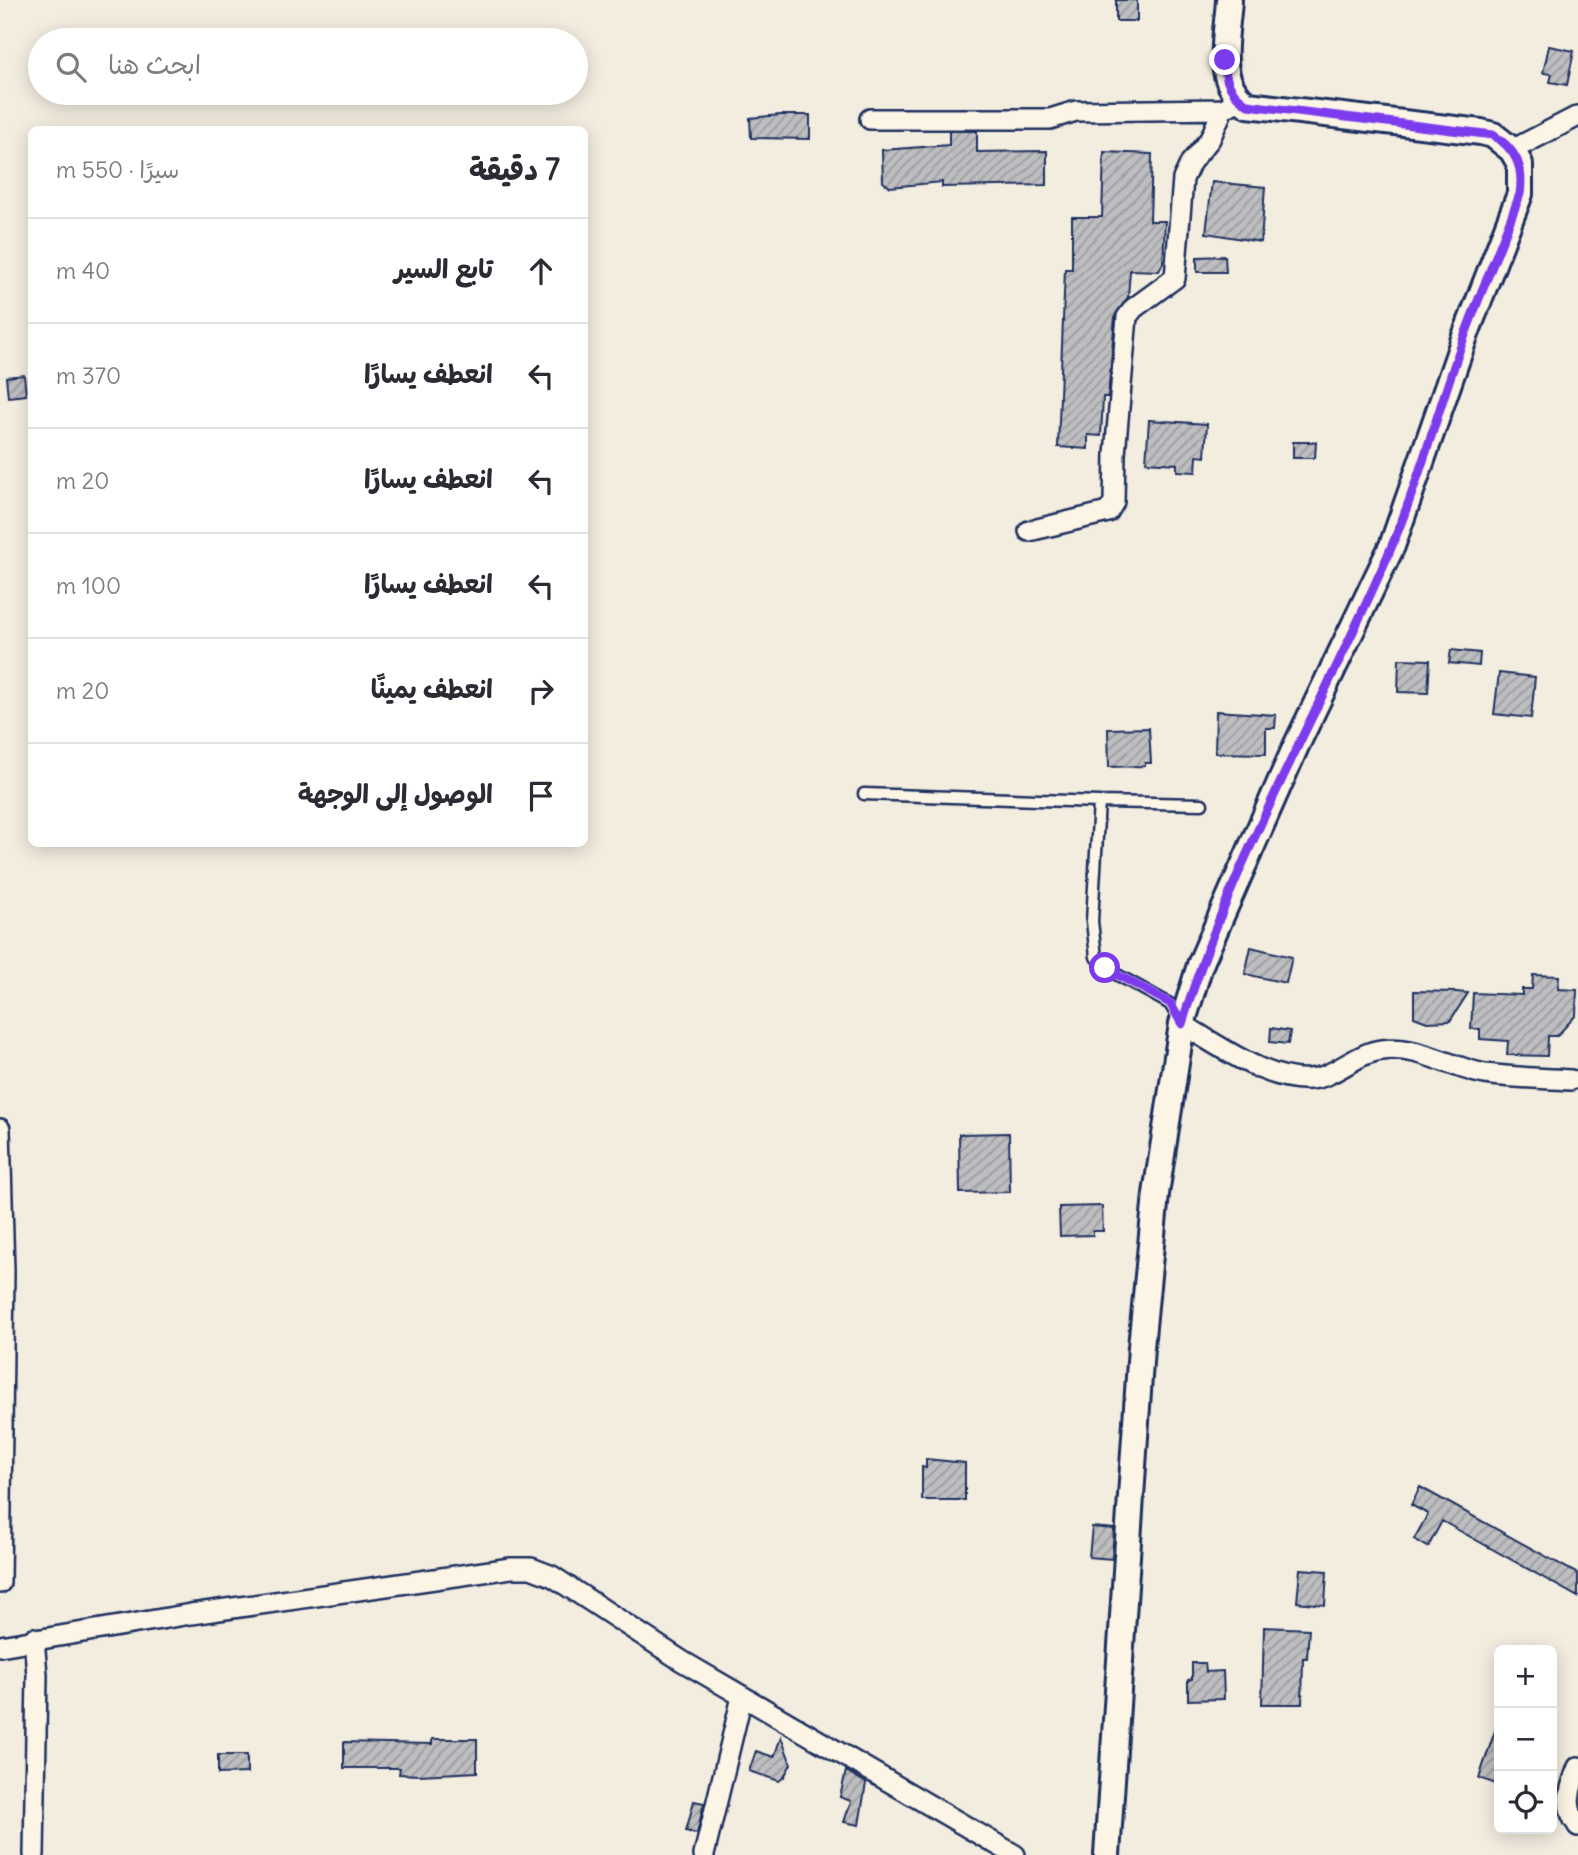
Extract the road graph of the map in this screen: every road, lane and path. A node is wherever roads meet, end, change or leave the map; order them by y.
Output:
1 (1229, 0) edge
2 (1231, 104) junction
3 (1578, 116) edge
4 (870, 119) dead end
5 (1513, 150) junction
6 (1029, 531) dead end
7 (864, 794) dead end
8 (1100, 802) junction
9 (1202, 804) dead end
10 (1182, 1024) junction
11 (1571, 1080) dead end
12 (0, 1129) edge
13 (2, 1339) edge
14 (0, 1583) edge
15 (34, 1638) junction
16 (0, 1646) edge
17 (742, 1697) junction
18 (1578, 1767) edge
19 (1578, 1826) edge
20 (34, 1855) edge
21 (704, 1855) edge
22 (1014, 1855) edge
23 (1107, 1855) edge

1 - 2 street
2 - 4 street
2 - 5 street
2 - 6 street
3 - 5 street
5 - 10 street
7 - 8 lane
8 - 9 lane
8 - 10 lane
10 - 11 street
10 - 23 street
12 - 13 street
13 - 14 street
15 - 16 street
15 - 17 street
15 - 20 street
17 - 21 street
17 - 22 street
18 - 19 street

